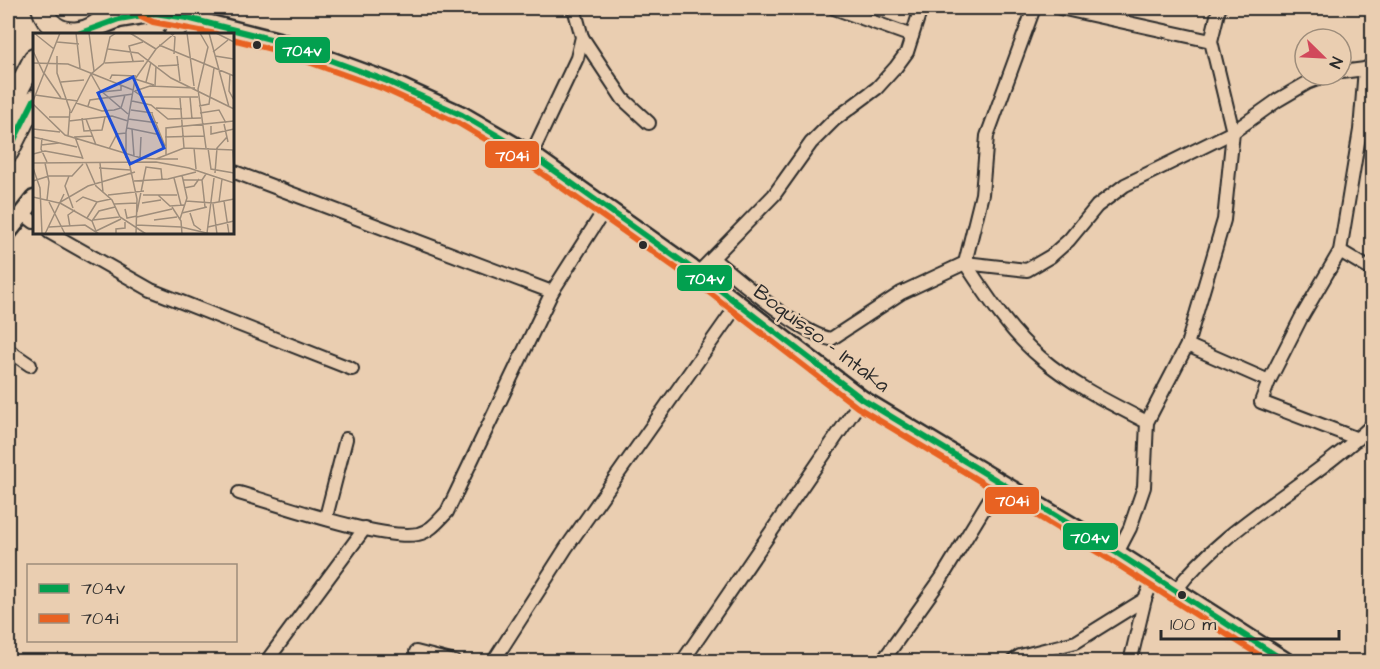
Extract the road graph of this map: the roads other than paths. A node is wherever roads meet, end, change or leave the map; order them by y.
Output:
1 (110, 8) edge
2 (574, 8) edge
3 (834, 8) edge
4 (921, 8) edge
5 (1034, 8) edge
6 (1060, 8) edge
7 (1219, 8) edge
8 (40, 9) edge
9 (150, 10) edge
10 (192, 13) edge
11 (42, 33) edge
12 (82, 33) edge
13 (174, 33) edge
14 (912, 36) junction
15 (582, 37) junction
16 (1211, 41) junction
17 (33, 61) edge
18 (1369, 67) edge
19 (1353, 70) edge
20 (1300, 87) edge
21 (33, 102) edge
22 (8, 109) edge
23 (649, 123) dead end
24 (1233, 132) junction
25 (8, 152) edge
26 (531, 156) junction
27 (234, 172) edge
28 (33, 202) edge
29 (604, 209) junction
30 (28, 218) edge
31 (8, 232) edge
32 (52, 234) edge
33 (1340, 251) junction
34 (713, 259) junction
35 (964, 262) junction
36 (1372, 270) edge
37 (698, 273) junction
38 (552, 292) junction
39 (738, 304) junction
40 (1187, 345) junction
41 (8, 350) edge
42 (30, 365) dead end
43 (352, 369) dead end
44 (1269, 381) junction
45 (862, 399) junction
46 (1147, 422) junction
47 (1372, 425) edge
48 (346, 439) dead end
49 (1358, 439) junction
50 (1000, 482) junction
51 (239, 493) dead end
52 (326, 517) junction
53 (365, 528) junction
54 (1117, 553) junction
55 (1154, 577) junction
56 (1175, 591) junction
57 (1145, 599) junction
58 (416, 652) dead end
59 (266, 662) edge
60 (455, 662) edge
61 (493, 662) edge
62 (682, 662) edge
63 (882, 662) edge
64 (1012, 662) edge
65 (1130, 662) edge
66 (1287, 662) edge

1 - 12 main road
2 - 15 street
3 - 14 street
4 - 14 street
5 - 35 street
6 - 16 street
7 - 16 street
8 - 11 main road
8 - 12 main road
9 - 10 street, Boquisso - Intaka
9 - 12 street, Boquisso - Intaka
10 - 13 street
10 - 26 street, Boquisso - Intaka
14 - 34 street
15 - 23 street
15 - 26 street
16 - 24 street
17 - 22 main road
18 - 19 street
18 - 33 street
20 - 24 street
21 - 25 main road
24 - 35 street
24 - 40 street
26 - 29 street, Boquisso - Intaka
27 - 38 street
28 - 30 street
29 - 37 street, Boquisso - Intaka
29 - 38 street
30 - 31 street
32 - 43 street
33 - 36 street
33 - 44 street
34 - 35 street
34 - 37 street
35 - 46 street
37 - 39 street, Boquisso - Intaka
38 - 53 street
39 - 45 street, Boquisso - Intaka
39 - 61 street
40 - 44 street
40 - 46 street
41 - 42 street
44 - 49 street
45 - 50 street, Boquisso - Intaka
45 - 62 street
46 - 54 street
47 - 49 street
48 - 52 street
49 - 56 street
50 - 54 street, Boquisso - Intaka
50 - 63 street
51 - 52 street
52 - 53 street
53 - 59 street
54 - 55 street, Boquisso - Intaka
55 - 56 street, Boquisso - Intaka
55 - 57 street
56 - 66 street, Boquisso - Intaka
57 - 64 street
57 - 65 street
58 - 60 street

